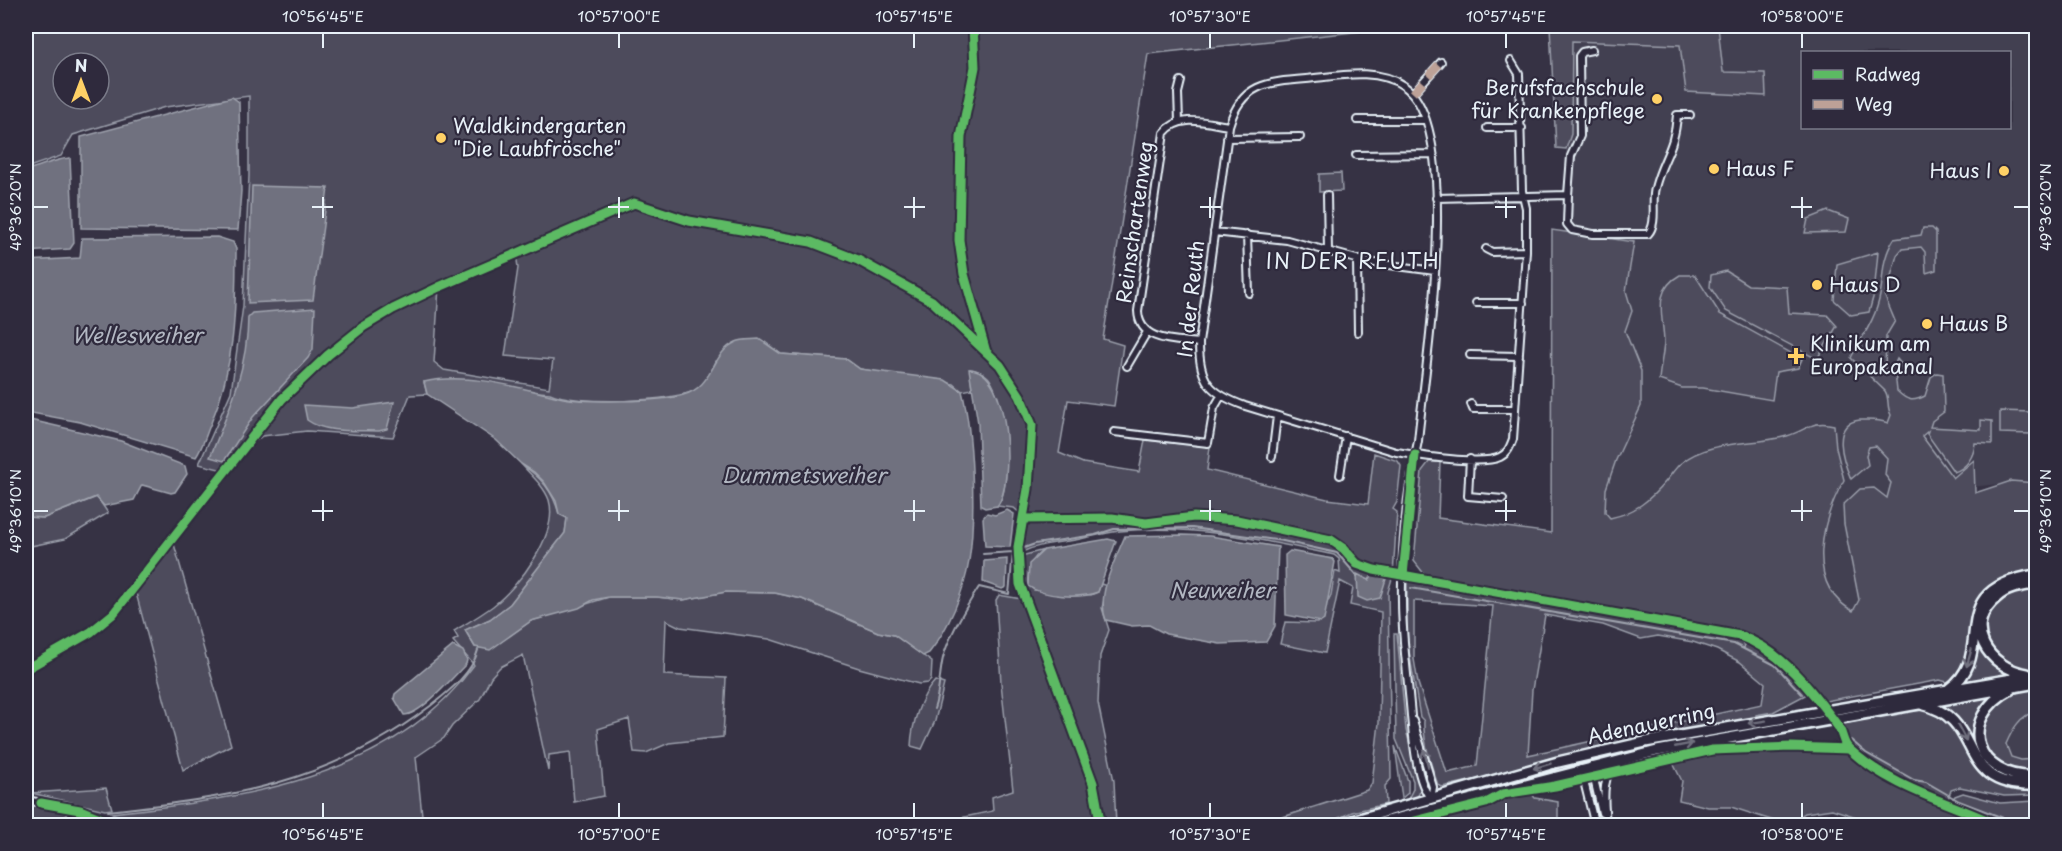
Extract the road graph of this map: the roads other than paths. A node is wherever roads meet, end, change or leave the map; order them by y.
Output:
1 (1592, 50) dead end
2 (1511, 61) dead end
3 (1441, 62) dead end
4 (1181, 81) dead end
5 (1413, 93) junction
6 (1689, 115) dead end
7 (1357, 120) dead end
8 (1426, 120) junction
9 (1179, 121) junction
10 (1229, 126) junction
11 (1487, 128) dead end
12 (1522, 128) junction
13 (1300, 137) dead end
14 (1227, 138) junction
15 (1433, 154) junction
16 (1356, 155) dead end
17 (1327, 195) dead end
18 (1568, 195) junction
19 (1523, 196) junction
20 (1436, 198) junction
21 (1214, 232) junction
22 (1247, 236) junction
23 (1486, 249) dead end
24 (1328, 251) junction
25 (1526, 251) junction
26 (1357, 260) junction
27 (1435, 271) junction
28 (1249, 293) dead end
29 (1476, 303) dead end
30 (1523, 303) junction
31 (1147, 332) junction
32 (1358, 332) dead end
33 (1199, 343) junction
34 (1470, 355) dead end
35 (1519, 356) junction
36 (1127, 366) dead end
37 (1221, 396) junction
38 (1471, 404) dead end
39 (1515, 409) junction
40 (1277, 416) junction
41 (1114, 432) dead end
42 (1346, 436) junction
43 (1415, 455) junction
44 (1272, 457) dead end
45 (1470, 459) junction
46 (1340, 475) dead end
47 (1503, 499) dead end
48 (2037, 575) edge
49 (2037, 584) edge
50 (2036, 678) edge
51 (2018, 686) junction
52 (1980, 688) junction
53 (1947, 690) junction
54 (1916, 703) junction
55 (1841, 713) junction
56 (1818, 716) junction
57 (1583, 756) junction
58 (1621, 759) junction
59 (1586, 767) junction
60 (2037, 776) edge
61 (2037, 785) edge
62 (26, 800) edge
63 (1433, 804) junction
64 (119, 825) edge
65 (1335, 825) edge
66 (1368, 825) edge
67 (1595, 825) edge
68 (1605, 825) edge
69 (1802, 825) edge
70 (1856, 825) edge

1 - 18 street
2 - 12 street
3 - 5 street
4 - 9 street
5 - 8 street
5 - 10 street, In der Reuth
6 - 18 street
7 - 8 street
8 - 15 street
9 - 10 street
9 - 31 street, Reinschartenweg
10 - 14 street, In der Reuth
11 - 12 street
12 - 19 street
13 - 14 street
14 - 21 street, In der Reuth
15 - 16 street
15 - 20 street
17 - 24 street
18 - 19 street
19 - 20 street
19 - 25 street
20 - 27 street
21 - 22 street
21 - 33 street, In der Reuth
22 - 24 street
22 - 28 street
23 - 25 street
24 - 26 street
25 - 30 street
26 - 27 street
26 - 32 street
27 - 43 street
29 - 30 street
30 - 35 street
31 - 33 street
31 - 36 street
33 - 37 street, In der Reuth
34 - 35 street
35 - 39 street
37 - 40 street
37 - 41 street
38 - 39 street
39 - 45 street
40 - 42 street
40 - 44 street
42 - 43 street
42 - 46 street
43 - 45 street
43 - 63 street
45 - 47 street
48 -> 53 main road
49 - 50 main road
50 - 51 main road
50 - 52 main road
51 - 52 main road
51 - 60 main road
52 - 53 main road, Adenauerring
52 - 54 main road, Adenauerring
53 - 55 main road, Adenauerring
54 - 55 main road, Adenauerring
54 -> 61 main road
55 - 56 main road, Adenauerring
56 -> 57 main road, Adenauerring
58 -> 56 main road, Adenauerring
57 - 59 main road
57 -> 63 main road, Adenauerring
58 - 59 main road, Adenauerring
58 - 68 street
59 - 63 main road, Adenauerring
59 - 67 street
59 - 68 street
62 - 64 street
63 - 65 main road, Adenauerring
63 - 66 main road, Adenauerring
69 - 70 street

